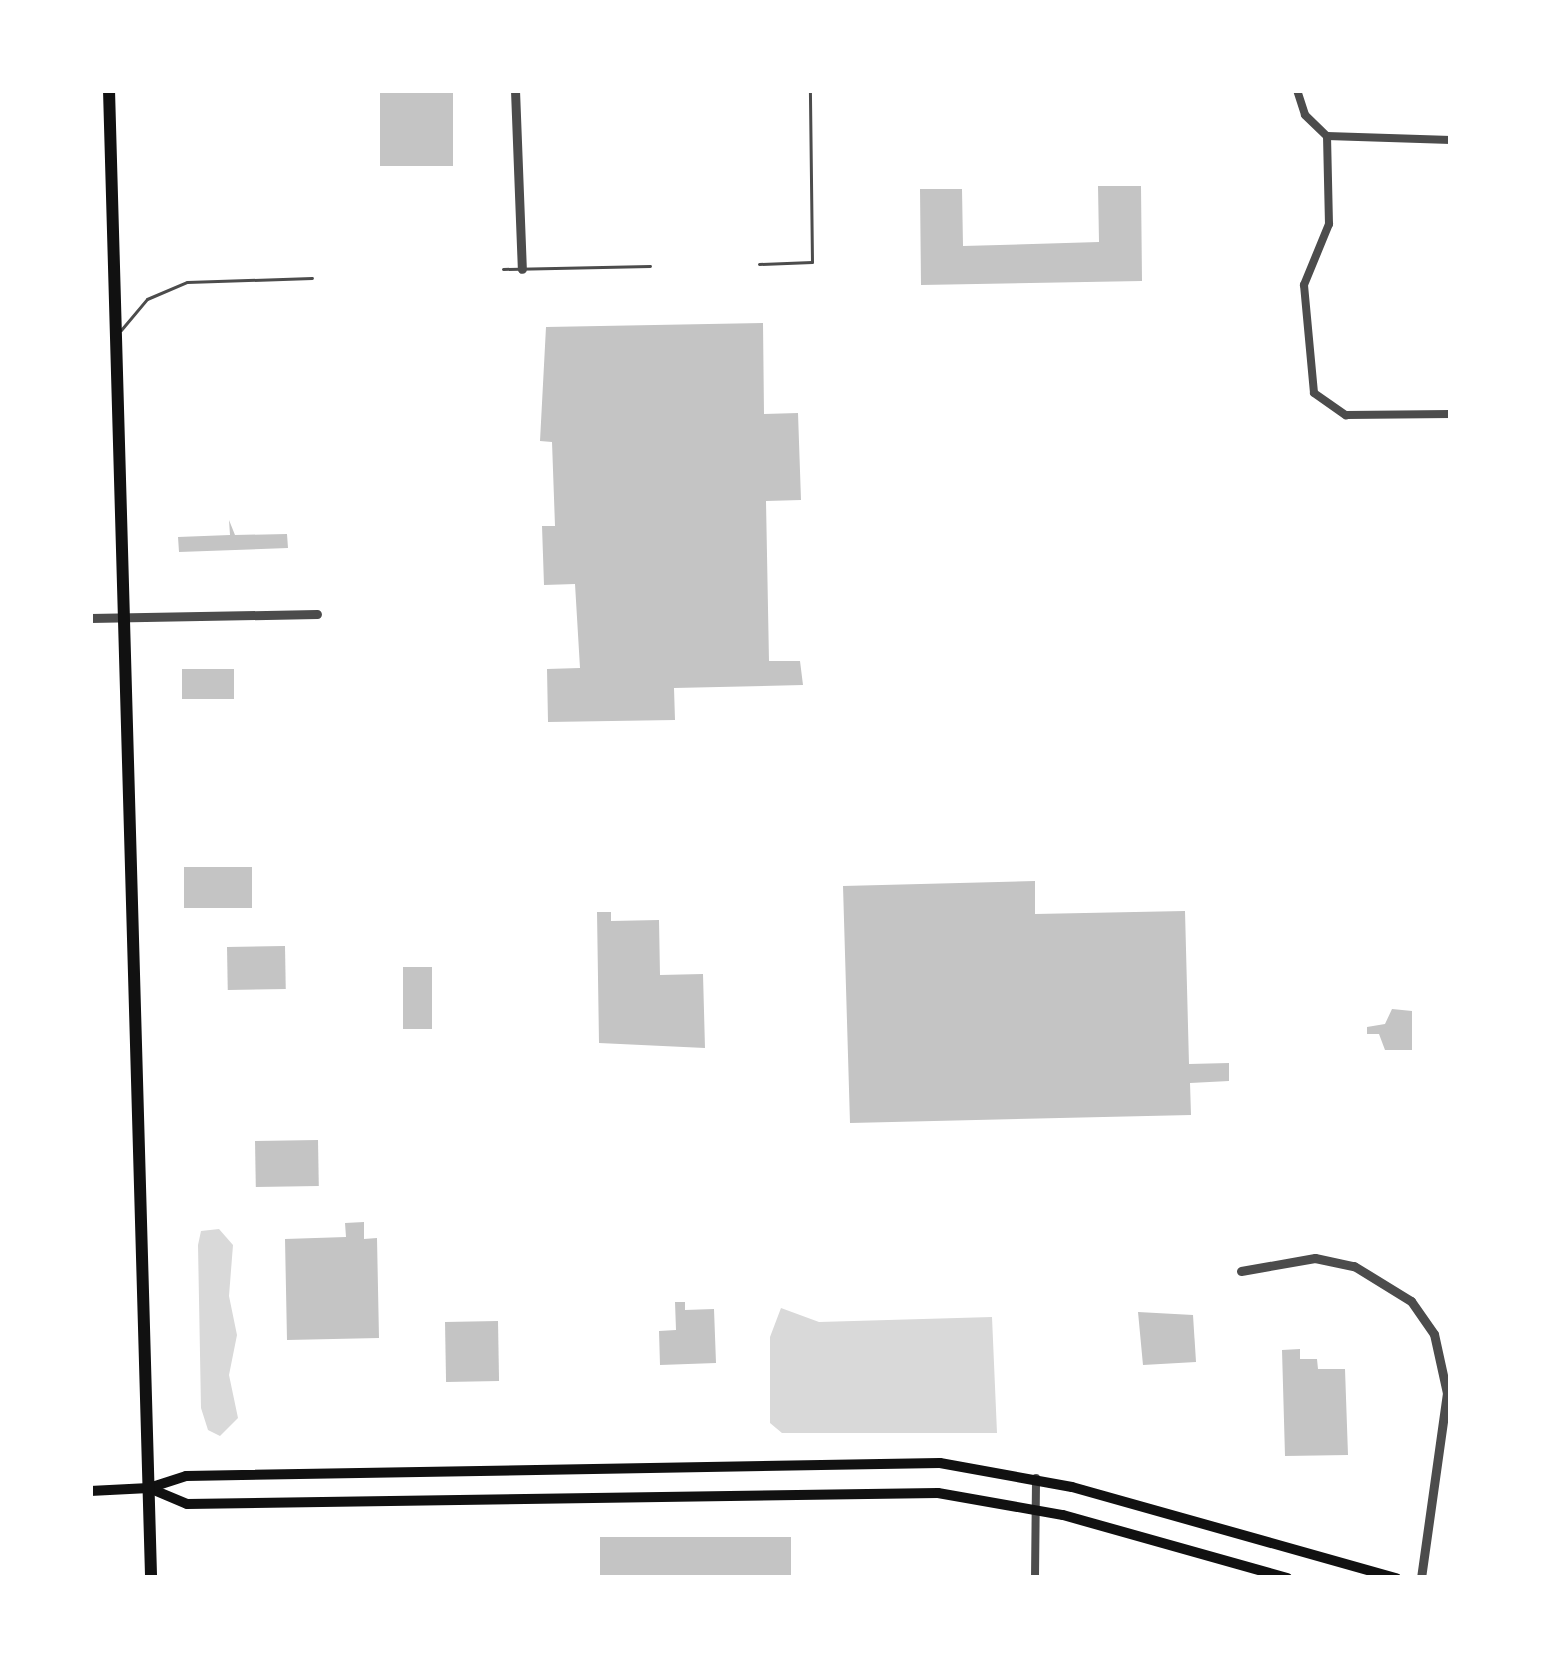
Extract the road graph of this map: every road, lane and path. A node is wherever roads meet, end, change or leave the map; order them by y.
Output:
1 (110, 90) edge
2 (515, 90) edge
3 (810, 90) edge
4 (1297, 90) edge
5 (1327, 136) junction
6 (1451, 140) edge
7 (759, 264) dead end
8 (650, 266) dead end
9 (522, 268) junction
10 (503, 269) dead end
11 (311, 278) dead end
12 (116, 336) junction
13 (1451, 414) edge
14 (317, 614) dead end
15 (124, 617) junction
16 (90, 618) edge
17 (1240, 1271) dead end
18 (1036, 1478) junction
19 (149, 1488) junction
20 (90, 1491) edge
21 (1036, 1509) junction
22 (151, 1578) edge
23 (1035, 1578) edge
24 (1287, 1578) edge
25 (1396, 1578) edge
26 (1421, 1578) edge

1 - 12 main road
2 - 9 street
3 - 7 lane
4 - 5 street
5 - 6 street
5 - 13 street
8 - 9 lane
9 - 10 lane
11 - 12 lane
12 - 15 main road
14 - 15 street
15 - 16 street
15 - 19 main road
17 - 26 street
18 - 19 main road
18 - 21 street
18 - 25 main road
19 - 20 main road
19 - 21 main road
19 - 22 main road
21 - 23 street
21 - 24 main road

